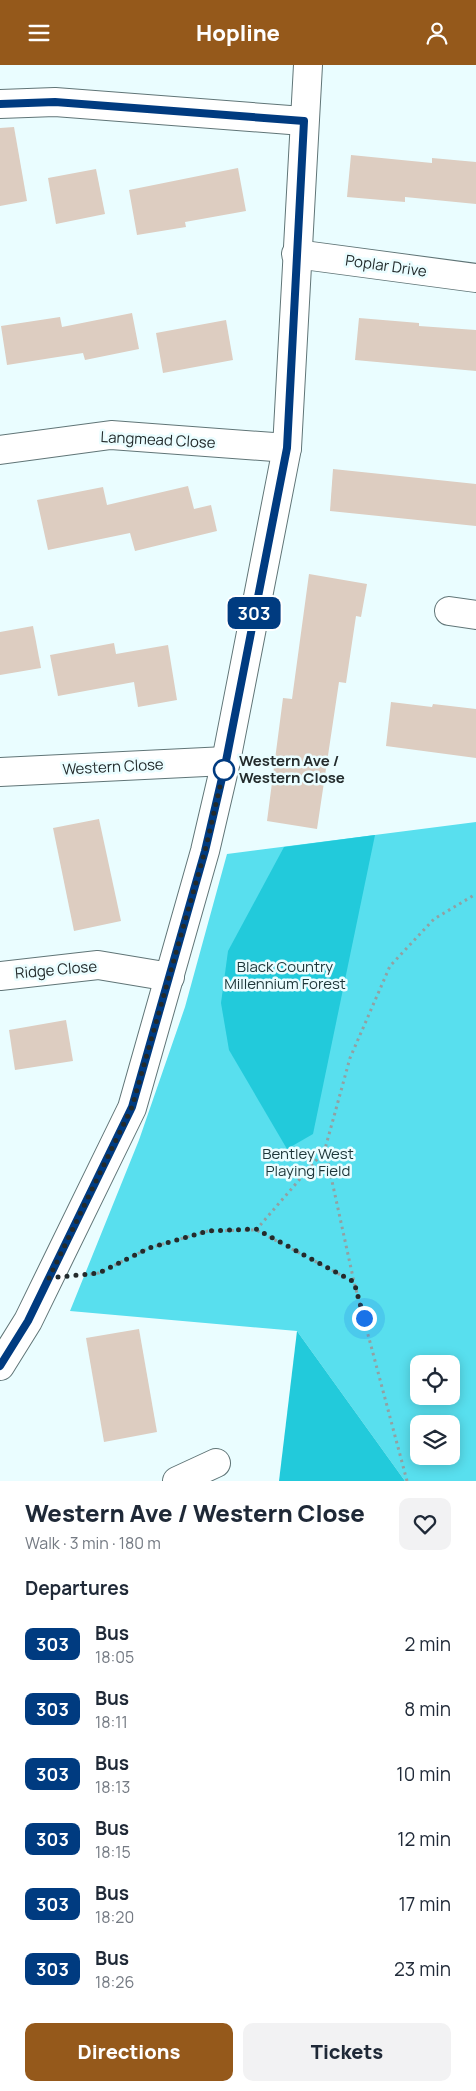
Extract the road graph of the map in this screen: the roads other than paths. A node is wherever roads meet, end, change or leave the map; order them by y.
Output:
1 (308, 65) edge
2 (0, 104) edge
3 (304, 121) junction
4 (296, 254) junction
5 (476, 278) edge
6 (287, 448) junction
7 (0, 450) edge
8 (449, 611) dead end
9 (476, 615) edge
10 (226, 761) junction
11 (0, 773) edge
12 (0, 976) edge
13 (170, 977) junction
14 (0, 1366) edge
15 (216, 1463) dead end
16 (177, 1481) edge

1 - 3 street
2 - 3 street
3 - 4 street
4 - 5 street, Poplar Drive
4 - 6 street
6 - 7 street, Langmead Close
6 - 10 street
8 - 9 street
10 - 11 street, Western Close
10 - 13 street
12 - 13 street, Ridge Close
13 - 14 street
15 - 16 street

